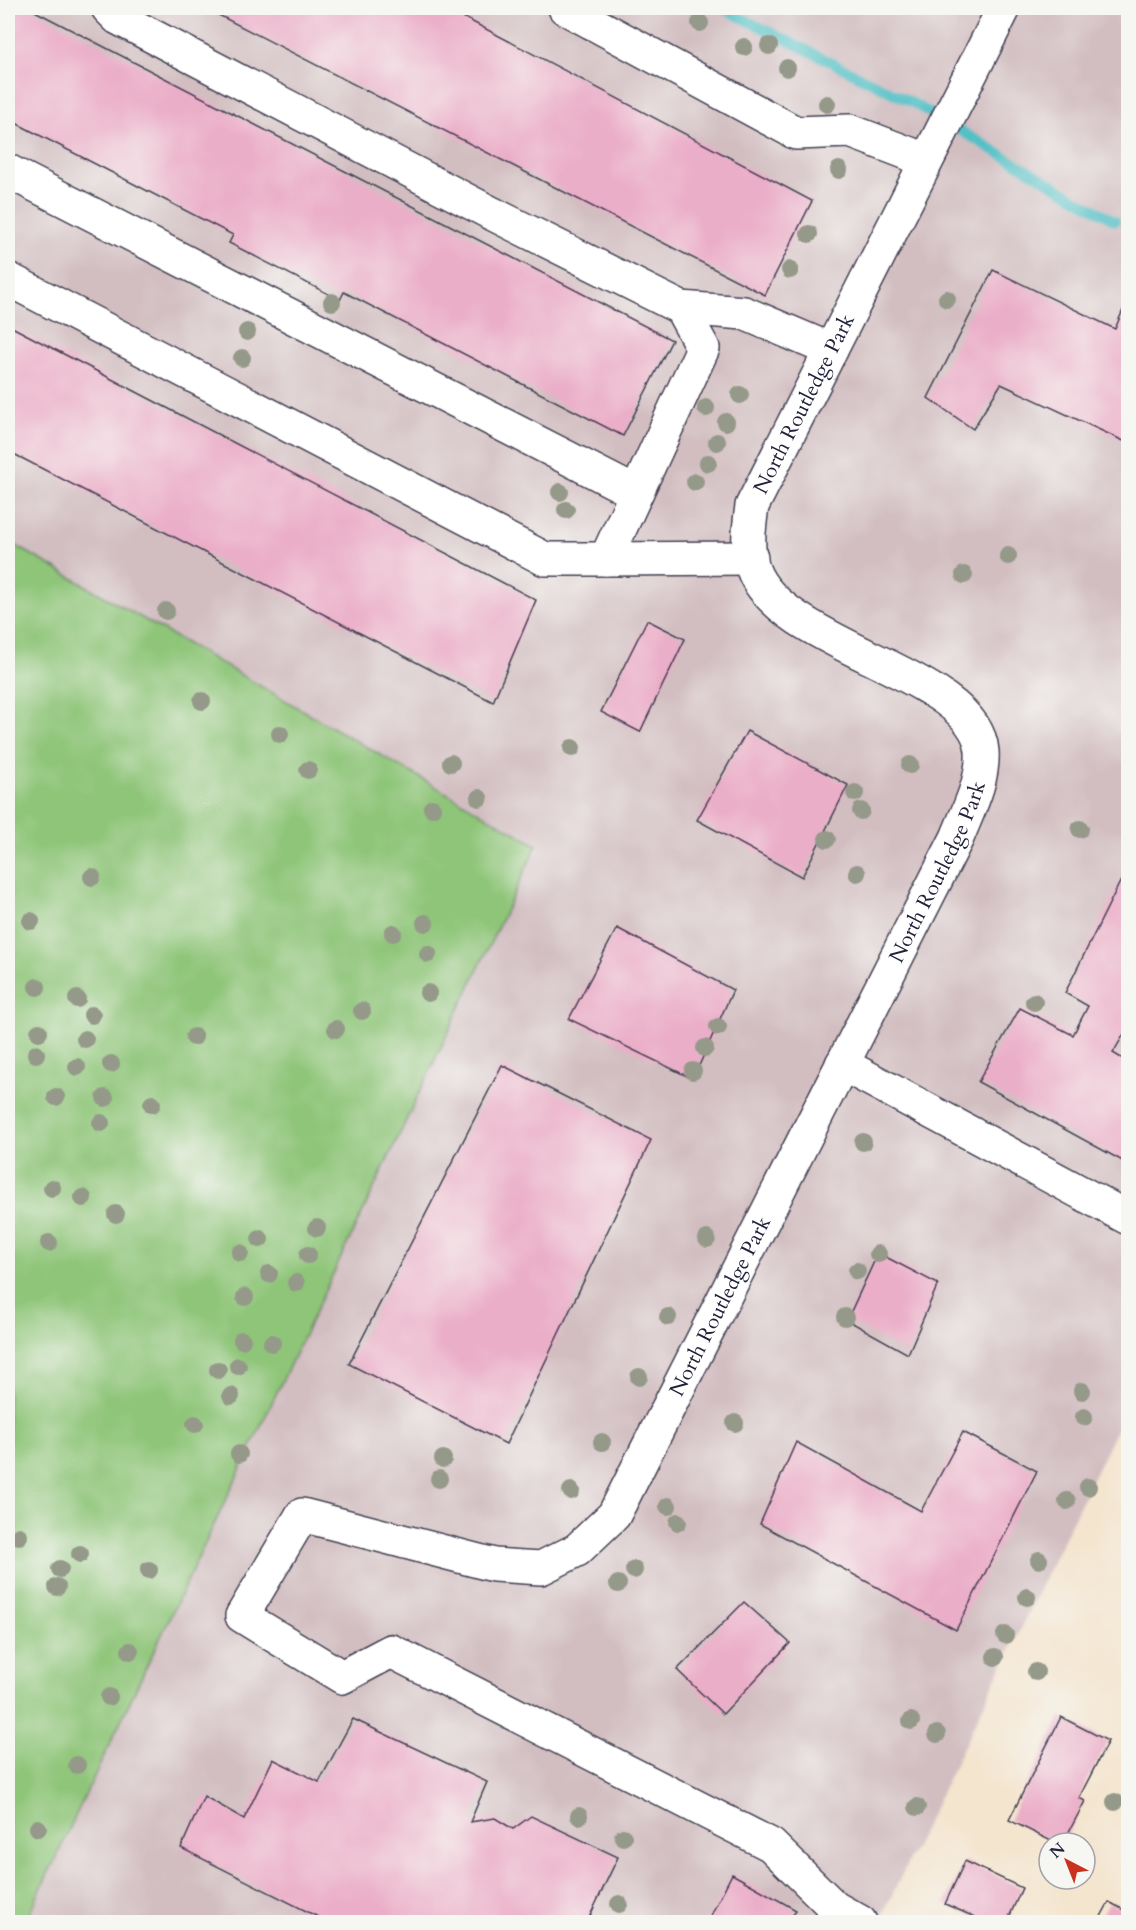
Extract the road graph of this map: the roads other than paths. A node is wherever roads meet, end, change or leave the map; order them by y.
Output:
1 (108, 8) edge
2 (565, 8) edge
3 (1000, 9) edge
4 (926, 160) junction
5 (8, 171) edge
6 (8, 279) edge
7 (681, 308) junction
8 (831, 350) junction
9 (636, 494) junction
10 (751, 558) junction
11 (606, 559) junction
12 (842, 1064) junction
13 (1128, 1218) edge
14 (860, 1923) edge

1 - 7 street
2 - 4 street
3 - 4 street, North Routledge Park
4 - 8 street, North Routledge Park
5 - 9 street
6 - 11 street
7 - 8 street
7 - 9 street
8 - 10 street, North Routledge Park
9 - 11 street
10 - 11 street
10 - 12 street, North Routledge Park
12 - 13 street
12 - 14 street, North Routledge Park

